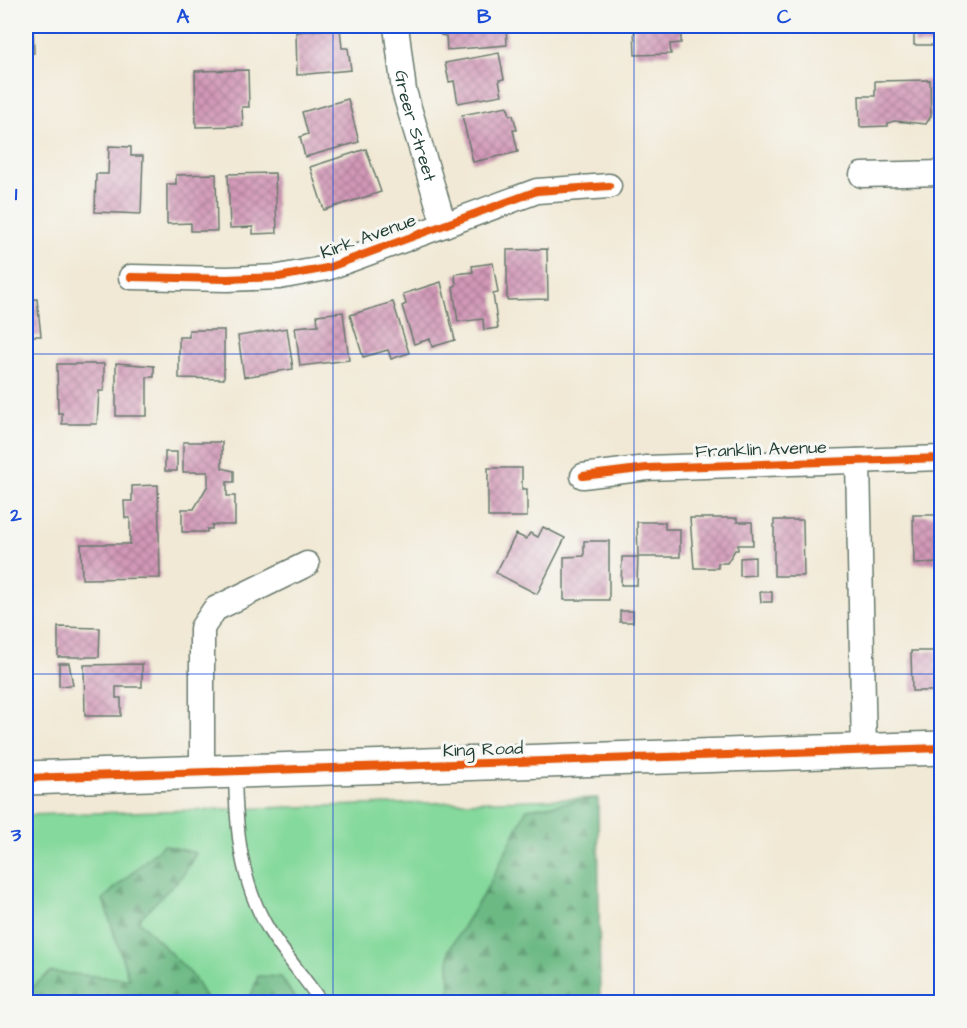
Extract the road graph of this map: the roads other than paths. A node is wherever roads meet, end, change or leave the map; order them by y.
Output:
1 (396, 26) edge
2 (942, 173) edge
3 (862, 175) dead end
4 (609, 186) dead end
5 (444, 225) junction
6 (131, 277) dead end
7 (942, 458) edge
8 (858, 461) junction
9 (583, 476) dead end
10 (307, 564) dead end
11 (942, 748) edge
12 (864, 750) junction
13 (234, 772) junction
14 (202, 774) junction
15 (26, 778) edge
16 (321, 1002) edge

1 - 5 street, Greer Street
2 - 3 street
4 - 5 street, Kirk Avenue
5 - 6 street, Kirk Avenue
7 - 8 street, Franklin Avenue
8 - 9 street, Franklin Avenue
8 - 12 street
10 - 14 street
11 - 12 street, King Road
12 - 13 street, King Road
13 - 14 street, King Road
13 - 16 lane
14 - 15 street, King Road

